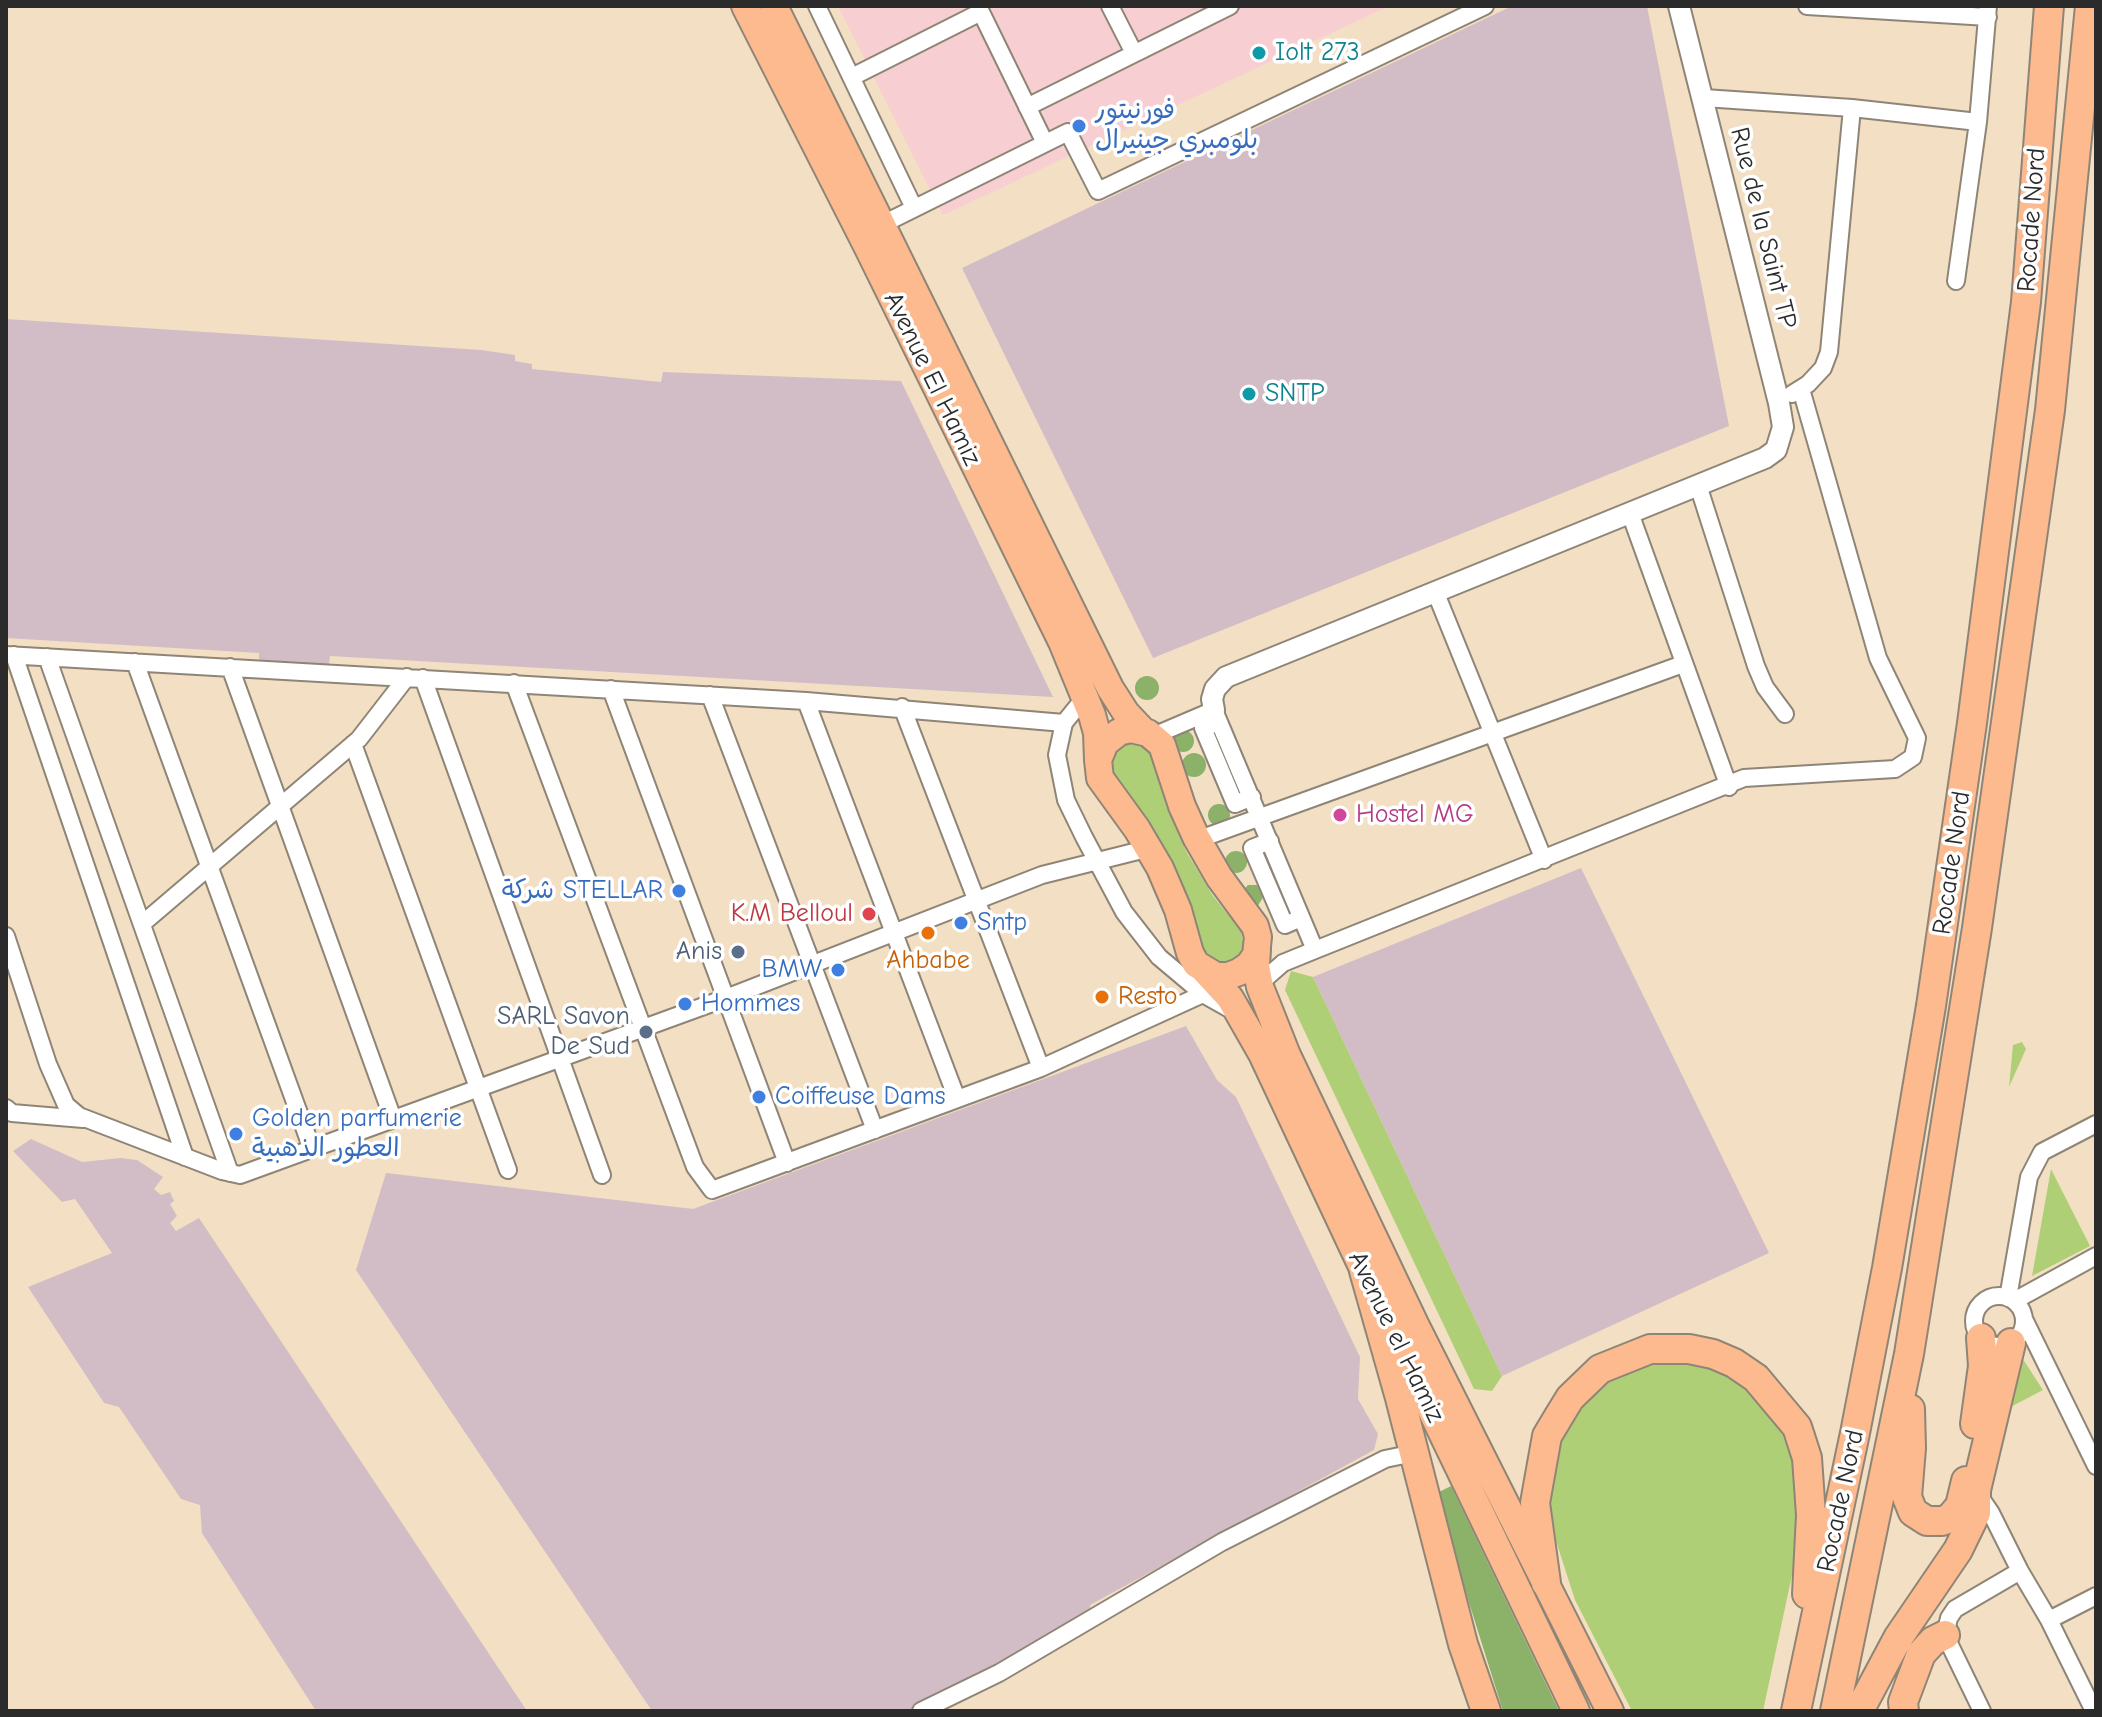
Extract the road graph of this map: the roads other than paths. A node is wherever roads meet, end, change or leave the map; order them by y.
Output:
1 (745, 6) edge
2 (774, 6) edge
3 (817, 6) edge
4 (1110, 6) edge
5 (1230, 6) edge
6 (1485, 6) edge
7 (1679, 6) edge
8 (1807, 6) edge
9 (2049, 6) edge
10 (2090, 6) edge
11 (980, 9) edge
12 (1988, 12) edge
13 (1134, 53) junction
14 (852, 77) junction
15 (1704, 98) junction
16 (1027, 107) junction
17 (1852, 108) junction
18 (1978, 122) junction
19 (1045, 143) junction
20 (914, 208) junction
21 (883, 224) junction
22 (1956, 281) dead end
23 (1801, 389) junction
24 (1779, 403) junction
25 (1698, 485) junction
26 (1630, 513) junction
27 (1435, 591) junction
28 (10, 655) edge
29 (47, 657) junction
30 (135, 662) junction
31 (1683, 664) junction
32 (230, 667) junction
33 (415, 678) junction
34 (514, 683) junction
35 (611, 689) junction
36 (710, 695) junction
37 (1085, 697) junction
38 (806, 701) junction
39 (902, 707) junction
40 (1785, 714) dead end
41 (1217, 716) junction
42 (1064, 723) junction
43 (1493, 733) junction
44 (1148, 734) junction
45 (353, 744) junction
46 (1098, 760) junction
47 (1729, 787) junction
48 (280, 806) junction
49 (1261, 818) junction
50 (1197, 840) junction
51 (1150, 848) junction
52 (1544, 860) junction
53 (1096, 861) junction
54 (209, 867) junction
55 (975, 899) junction
56 (142, 924) junction
57 (894, 932) junction
58 (6, 936) edge
59 (1257, 949) junction
60 (1315, 950) junction
61 (812, 964) junction
62 (1204, 982) junction
63 (1260, 987) junction
64 (726, 998) junction
65 (643, 1028) junction
66 (560, 1059) junction
67 (1041, 1068) junction
68 (478, 1088) junction
69 (957, 1099) junction
70 (6, 1108) edge
71 (393, 1119) junction
72 (88, 1120) junction
73 (2096, 1124) edge
74 (875, 1130) junction
75 (312, 1149) junction
76 (185, 1157) junction
77 (787, 1163) junction
78 (508, 1170) dead end
79 (230, 1173) junction
80 (602, 1175) dead end
81 (2096, 1256) edge
82 (1364, 1271) junction
83 (2011, 1299) junction
84 (2018, 1331) junction
85 (1981, 1338) junction
86 (1909, 1354) junction
87 (1414, 1453) junction
88 (2096, 1466) edge
89 (1976, 1490) junction
90 (2020, 1571) junction
91 (1546, 1583) junction
92 (2096, 1596) edge
93 (2049, 1620) junction
94 (1945, 1635) junction
95 (1803, 1681) junction
96 (921, 1711) edge
97 (1486, 1711) edge
98 (1576, 1711) edge
99 (1610, 1711) edge
100 (1796, 1711) edge
101 (1835, 1711) edge
102 (1859, 1711) edge
103 (1904, 1711) edge
104 (1982, 1711) edge
105 (2094, 1711) edge

1 - 37 highway, Avenue El Hamiz
2 - 21 highway
3 - 14 street
4 - 13 street
5 - 13 street
6 - 19 street
7 - 15 street, Rue de la Saint TP
8 - 12 street
9 - 95 highway, Rocade Nord
10 - 86 highway, Rocade Nord
11 - 14 street
11 - 16 street
12 - 18 street
13 - 16 street
14 - 20 street
15 - 17 street
15 - 24 street, Rue de la Saint TP
16 - 19 street
17 - 18 street
17 - 23 street
18 - 22 street
19 - 20 street
20 - 21 street
21 - 44 highway
23 - 24 street
23 - 47 street
24 - 25 street, Rue de la Saint TP
25 - 26 street
25 - 40 street
26 - 27 street
26 - 31 street
27 - 41 street
27 - 43 street
28 - 29 street
28 - 76 street
29 - 30 street
29 - 56 street
30 - 32 street
30 - 54 street
31 - 43 street
31 - 47 street
32 - 33 street
32 - 48 street
33 - 34 street
33 - 45 street
33 - 66 street
34 - 35 street
34 - 65 street
35 - 36 street
35 - 64 street
36 - 38 street
36 - 61 street
37 - 42 street
37 - 46 highway, Avenue El Hamiz
38 - 39 street
38 - 57 street
39 - 42 street
39 - 55 street
41 - 44 street
41 - 49 street
42 - 53 street
43 - 49 street
43 - 52 street
44 - 46 highway
44 - 50 highway
45 - 48 street
45 - 68 street
46 - 51 highway, Avenue El Hamiz
47 - 52 street
48 - 54 street
48 - 71 street
49 - 50 street
49 - 60 street
50 - 59 highway
51 - 53 street
51 - 62 highway, Avenue el Hamiz
52 - 60 street
53 - 55 street
53 - 62 street
54 - 56 street
54 - 75 street
55 - 57 street
55 - 67 street
56 - 79 street
57 - 61 street
57 - 69 street
58 - 72 street
59 - 62 highway
59 - 63 highway
60 - 63 street
61 - 64 street
61 - 74 street
62 - 67 street
62 - 82 highway, Avenue el Hamiz
63 - 91 highway
64 - 65 street
64 - 77 street
65 - 66 street
65 - 77 street
66 - 68 street
66 - 80 street
67 - 69 street
68 - 71 street
68 - 78 street
69 - 74 street
70 - 72 street
71 - 75 street
72 - 76 street
73 - 83 street
74 - 77 street
75 - 79 street
76 - 79 street
81 - 83 street
82 - 87 highway
82 - 98 highway, Avenue el Hamiz
83 - 84 street
83 - 85 street
84 - 85 street
84 - 88 street
84 - 89 highway
85 - 86 highway
86 - 101 highway, Rocade Nord
87 - 96 street
87 - 97 highway
89 - 90 street
89 - 102 highway
90 - 93 street
90 - 94 street
91 - 95 highway
91 - 99 highway
92 - 93 street
93 - 105 street
94 - 103 highway
94 - 104 street
95 - 100 highway, Rocade Nord

